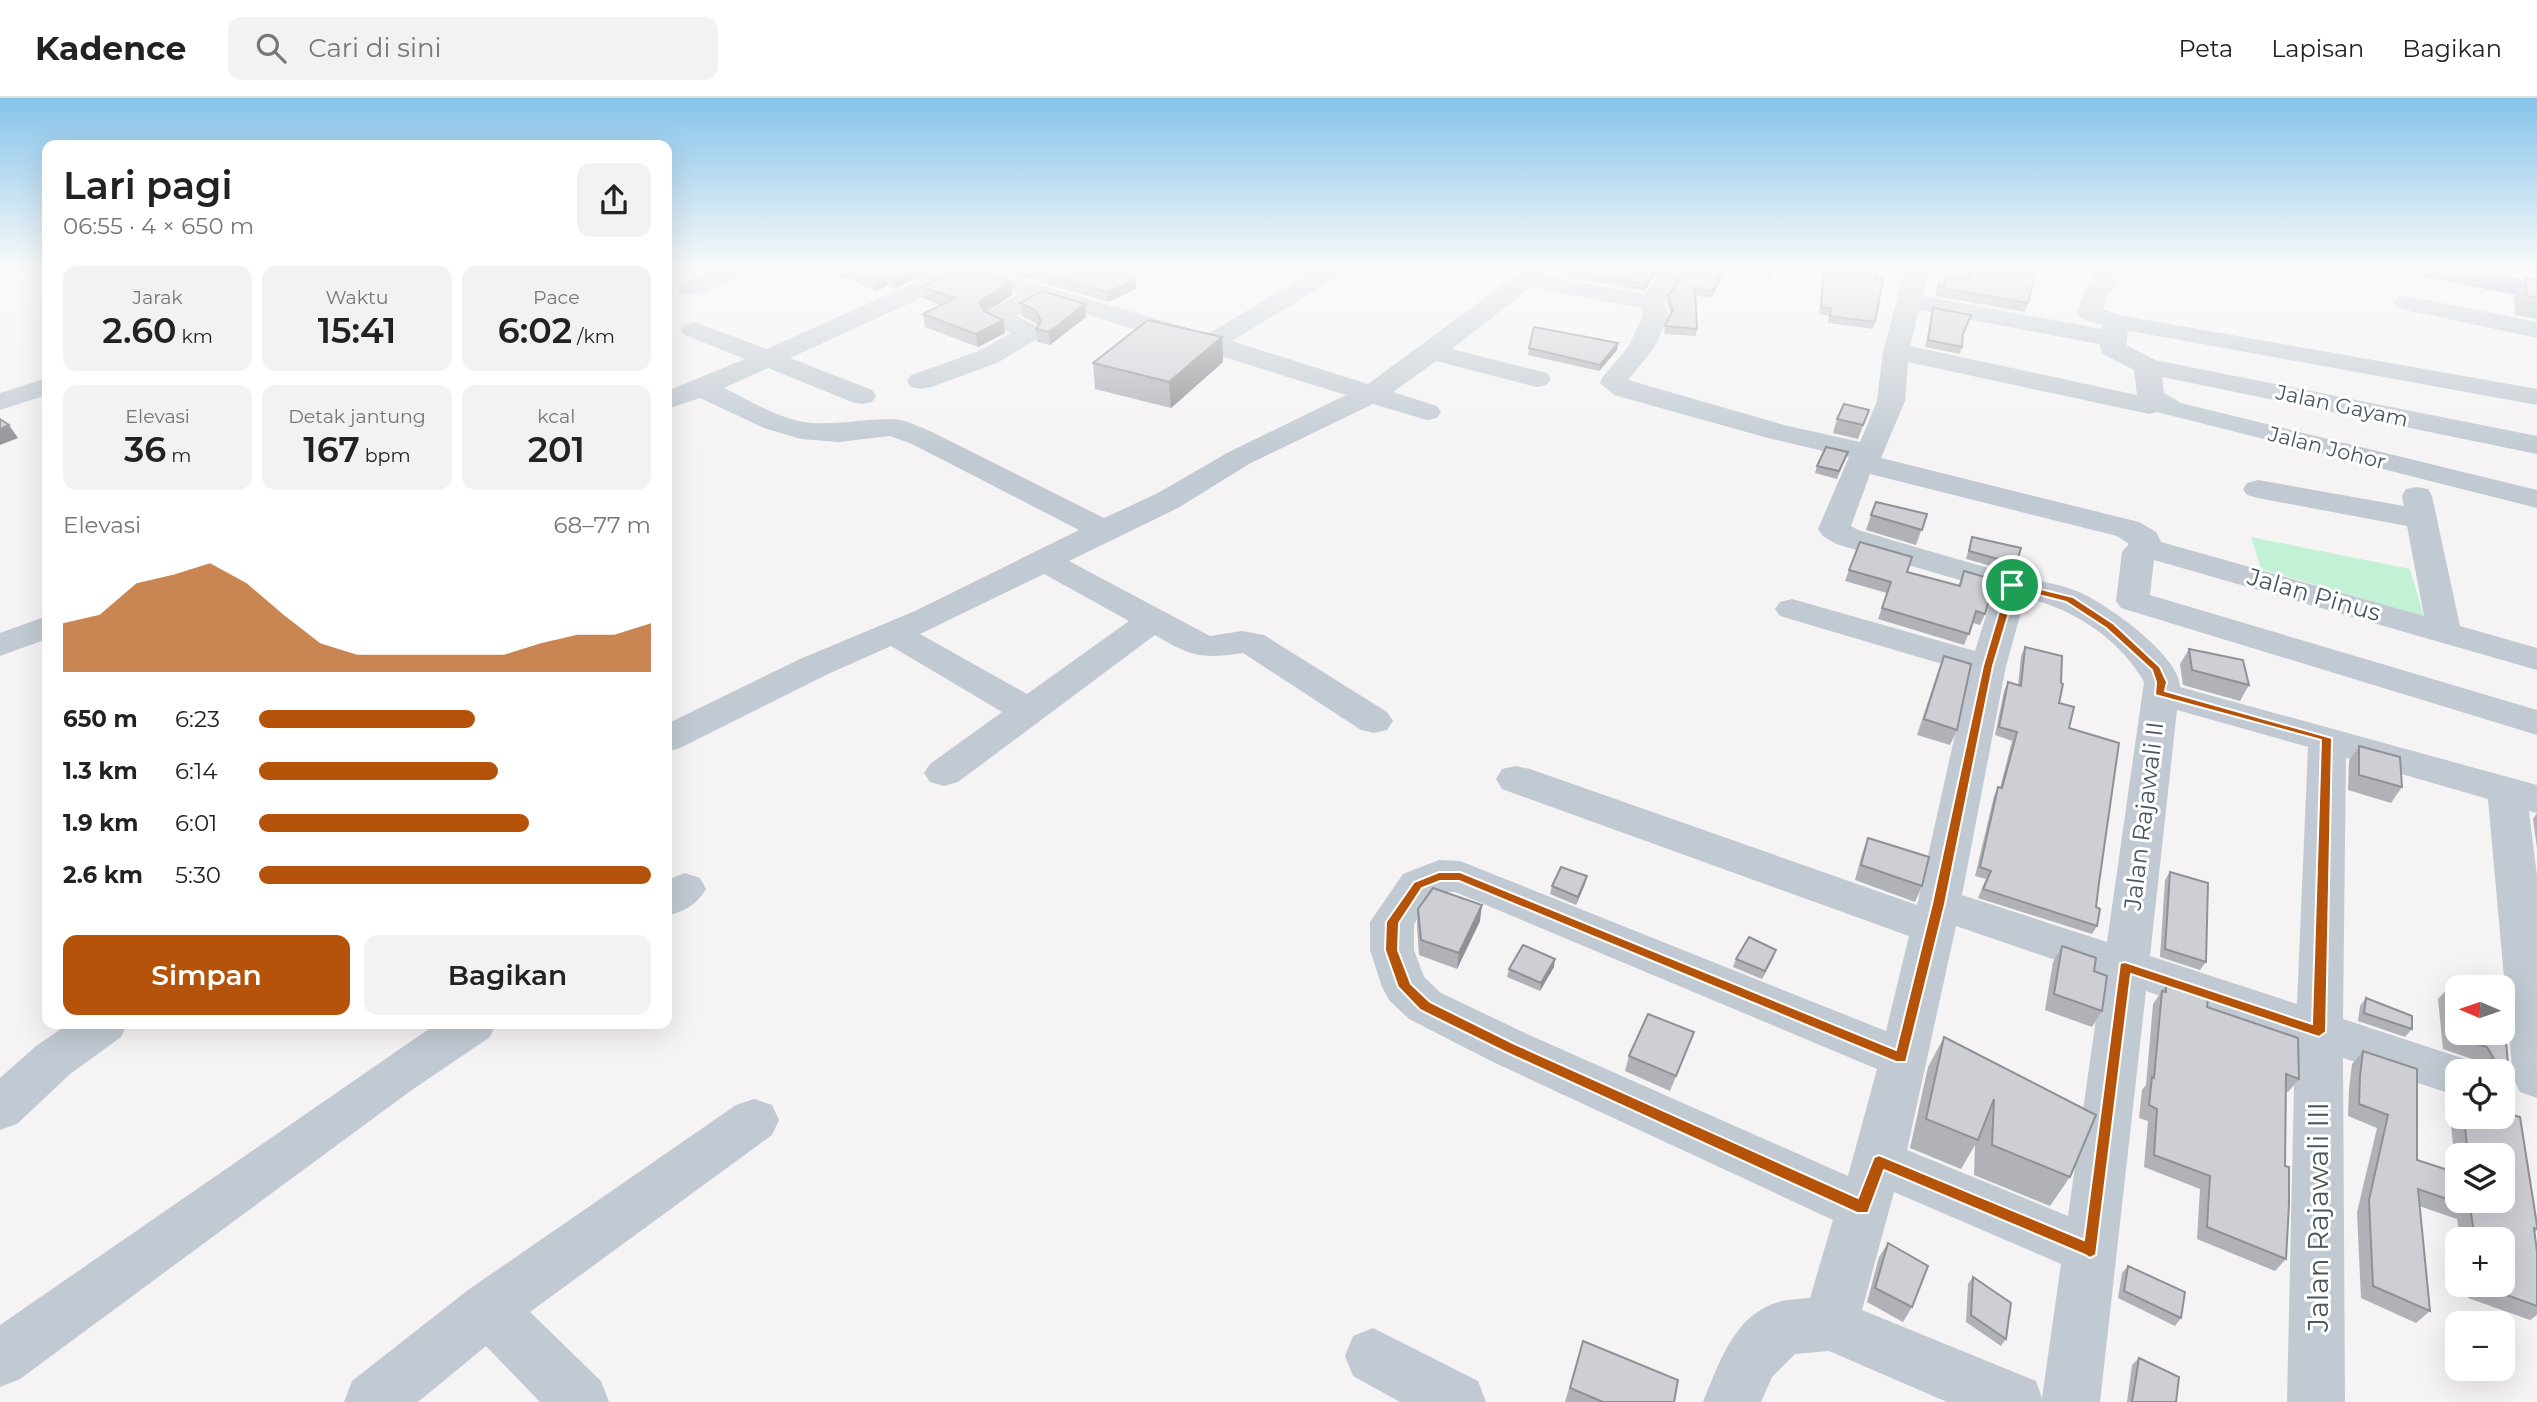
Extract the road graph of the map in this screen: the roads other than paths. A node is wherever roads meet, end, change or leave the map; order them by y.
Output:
1 (696, 331) edge
2 (828, 331) edge
3 (1026, 331) edge
4 (1197, 331) edge
5 (1232, 331) edge
6 (1460, 331) edge
7 (1650, 331) edge
8 (1901, 331) edge
9 (2121, 331) edge
10 (2140, 331) edge
11 (1222, 337) junction
12 (1429, 351) junction
13 (1896, 351) junction
14 (765, 359) junction
15 (2147, 366) junction
16 (2371, 368) junction
17 (1537, 379) dead end
18 (921, 381) dead end
19 (42, 388) edge
20 (701, 388) junction
21 (1377, 390) junction
22 (862, 396) dead end
23 (2537, 397) edge
24 (672, 399) edge
25 (0, 402) edge
26 (2149, 406) dead end
27 (1427, 412) dead end
28 (2376, 414) junction
29 (2313, 444) junction
30 (2537, 445) edge
31 (1865, 458) junction
32 (2412, 470) junction
33 (2258, 489) dead end
34 (2318, 498) junction
35 (2537, 499) edge
36 (2421, 519) junction
37 (1103, 530) junction
38 (2146, 549) junction
39 (1045, 561) junction
40 (2012, 585) junction
41 (1792, 609) dead end
42 (1153, 620) junction
43 (42, 629) edge
44 (2444, 632) junction
45 (893, 633) junction
46 (0, 645) edge
47 (2537, 659) edge
48 (1988, 666) junction
49 (2159, 693) junction
50 (1029, 711) junction
51 (1374, 721) dead end
52 (2537, 723) edge
53 (672, 737) edge
54 (2327, 738) junction
55 (944, 773) dead end
56 (1516, 779) dead end
57 (2522, 795) edge
58 (1935, 916) junction
59 (2125, 967) junction
60 (97, 1029) edge
61 (466, 1029) edge
62 (2319, 1032) junction
63 (1901, 1058) junction
64 (2445, 1072) edge
65 (2537, 1078) edge
66 (2515, 1095) edge
67 (2537, 1102) edge
68 (0, 1109) edge
69 (754, 1120) dead end
70 (1871, 1185) junction
71 (2090, 1250) junction
72 (488, 1309) junction
73 (1830, 1324) junction
74 (1373, 1356) dead end
75 (0, 1359) edge
76 (373, 1402) edge
77 (580, 1402) edge
78 (1457, 1402) edge
79 (1732, 1402) edge
80 (2015, 1402) edge
81 (2071, 1402) edge
82 (2316, 1402) edge

1 - 14 street
2 - 14 street
3 - 18 street
4 - 11 street
5 - 11 street
6 - 12 street
7 - 31 street
8 - 13 street
9 - 15 street, Jalan Gayam
10 - 16 street
11 - 21 street
12 - 17 street
12 - 21 street
13 - 26 street
13 - 31 street
14 - 20 street
14 - 22 street
15 - 28 street, Jalan Gayam
15 - 29 street, Jalan Johor
16 - 23 street
16 - 28 street
19 - 25 street
20 - 24 street
20 - 37 street
21 - 27 street
21 - 37 street
28 - 30 street, Jalan Gayam
29 - 32 street, Jalan Johor
29 - 34 street
31 - 38 street
31 - 40 street, Jalan Rajawali II
32 - 35 street, Jalan Johor
32 - 36 street
33 - 34 street
34 - 36 street
36 - 44 street
37 - 39 street
38 - 44 street, Jalan Pinus
38 - 52 street
39 - 42 street
39 - 45 street
40 - 48 street
40 - 49 street, Jalan Rajawali II
41 - 48 street
42 - 50 street
42 - 51 street
43 - 46 street
44 - 47 street, Jalan Pinus
45 - 50 street
45 - 53 street
48 - 58 street
49 - 54 street
49 - 59 street, Jalan Rajawali II
50 - 55 street
54 - 57 street
54 - 62 street, Jalan Rajawali III
56 - 58 street
57 - 65 street
58 - 59 street
58 - 63 street
59 - 62 street
59 - 71 street, Jalan Rajawali II
60 - 68 street
61 - 75 street
62 - 64 street
62 - 82 street, Jalan Rajawali III
63 - 70 street
63 - 70 street
66 - 67 street
69 - 72 street
70 - 71 street
70 - 73 street
71 - 81 street, Jalan Rajawali II
72 - 76 street
72 - 77 street
73 - 79 street
73 - 80 street
74 - 78 street

